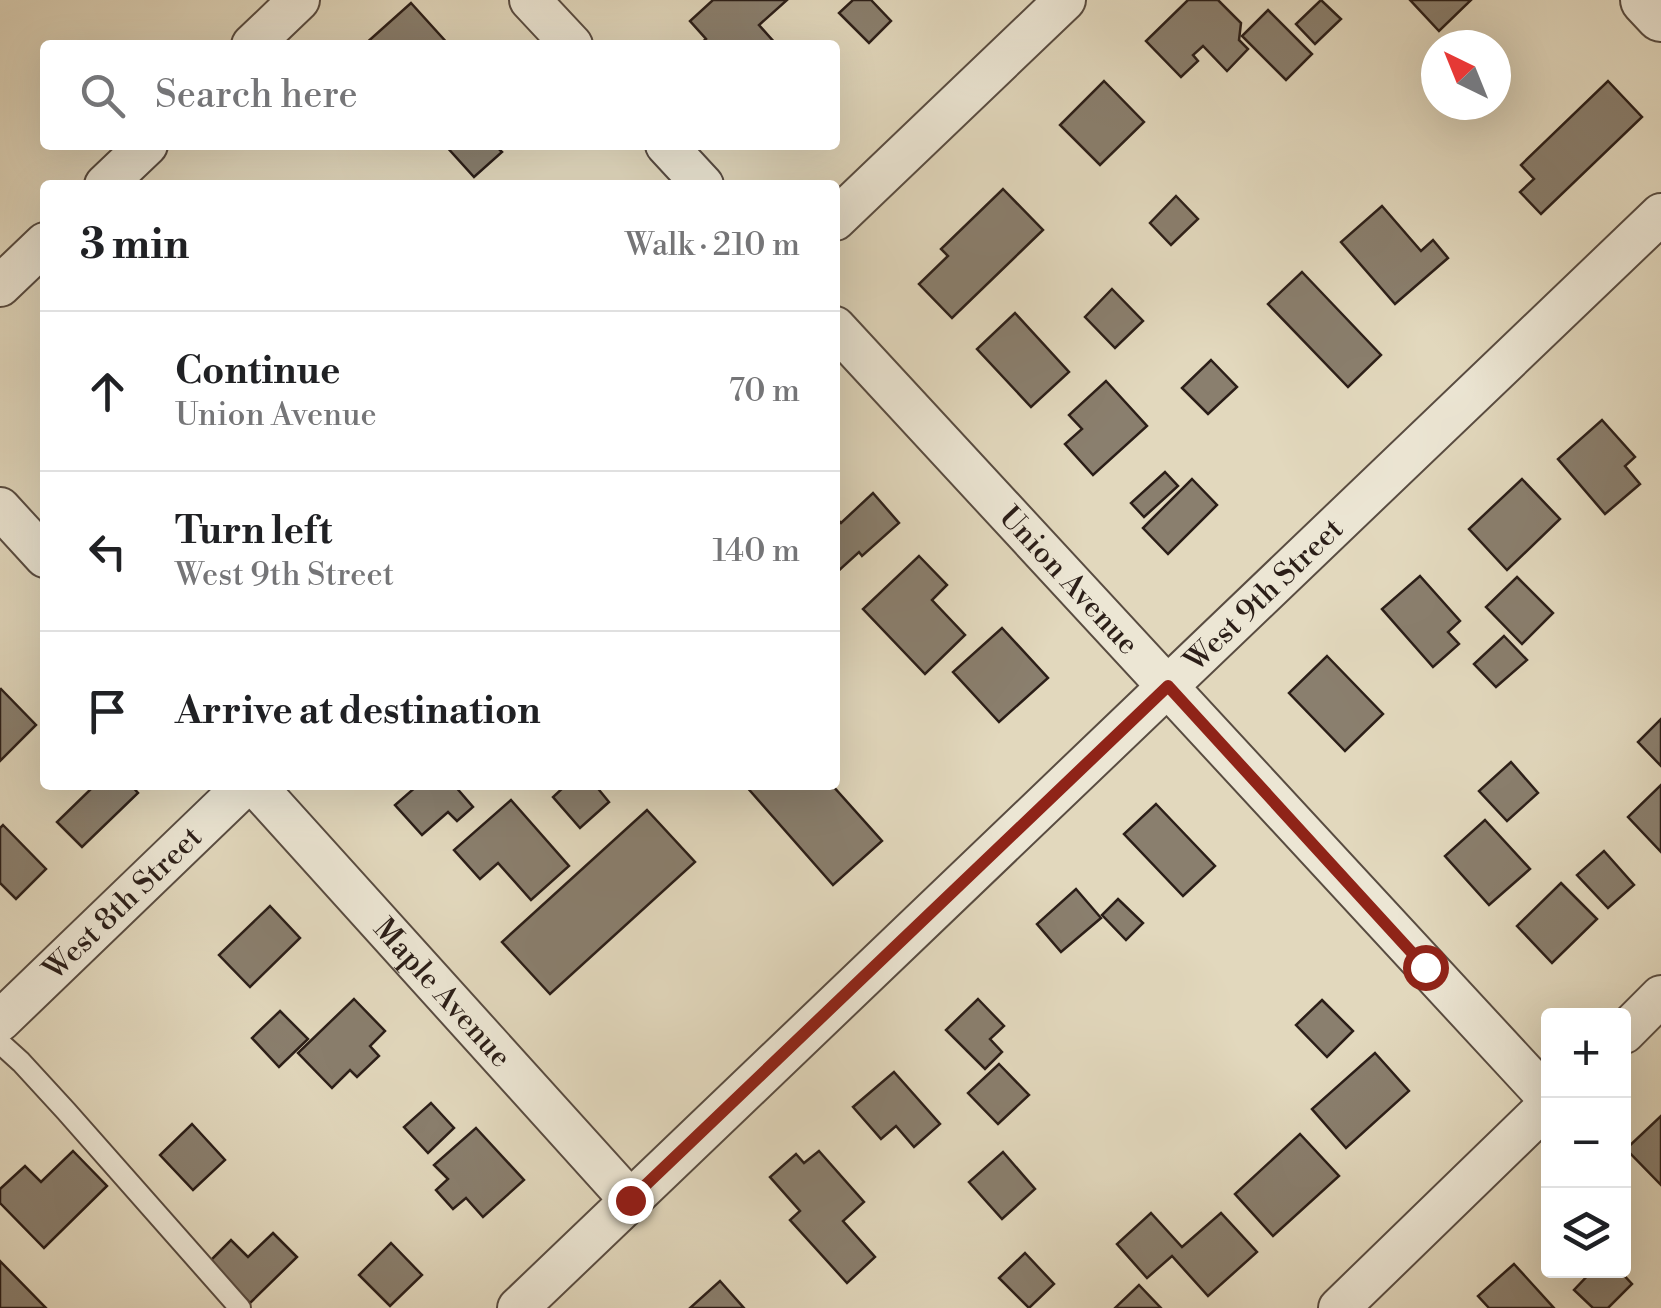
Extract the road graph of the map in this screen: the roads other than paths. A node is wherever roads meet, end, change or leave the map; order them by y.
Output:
1 (299, 0) edge
2 (530, 0) edge
3 (1066, 0) edge
4 (1646, 0) edge
5 (1661, 16) edge
6 (257, 40) edge
7 (567, 40) edge
8 (142, 150) edge
9 (671, 150) edge
10 (110, 180) edge
11 (698, 180) edge
12 (1661, 214) edge
13 (840, 215) edge
14 (40, 248) edge
15 (0, 286) edge
16 (840, 332) edge
17 (0, 508) edge
18 (40, 552) edge
19 (1168, 686) junction
20 (240, 790) edge
21 (260, 790) edge
22 (1661, 996) edge
23 (0, 1022) edge
24 (1631, 1025) edge
25 (0, 1043) edge
26 (1541, 1091) edge
27 (1541, 1113) edge
28 (630, 1200) junction
29 (1346, 1306) edge
30 (240, 1308) edge
31 (518, 1308) edge

1 - 6 street
2 - 7 street
3 - 13 street
4 - 5 street
8 - 10 street
9 - 11 street
12 - 19 street, West 9th Street
14 - 15 street
16 - 19 street, Union Avenue
17 - 18 street
19 - 26 street, Union Avenue
19 - 28 street, West 9th Street
20 - 23 street, West 8th Street
21 - 28 street, Maple Avenue
22 - 24 street
25 - 30 lane
27 - 29 street
28 - 31 street, West 9th Street

